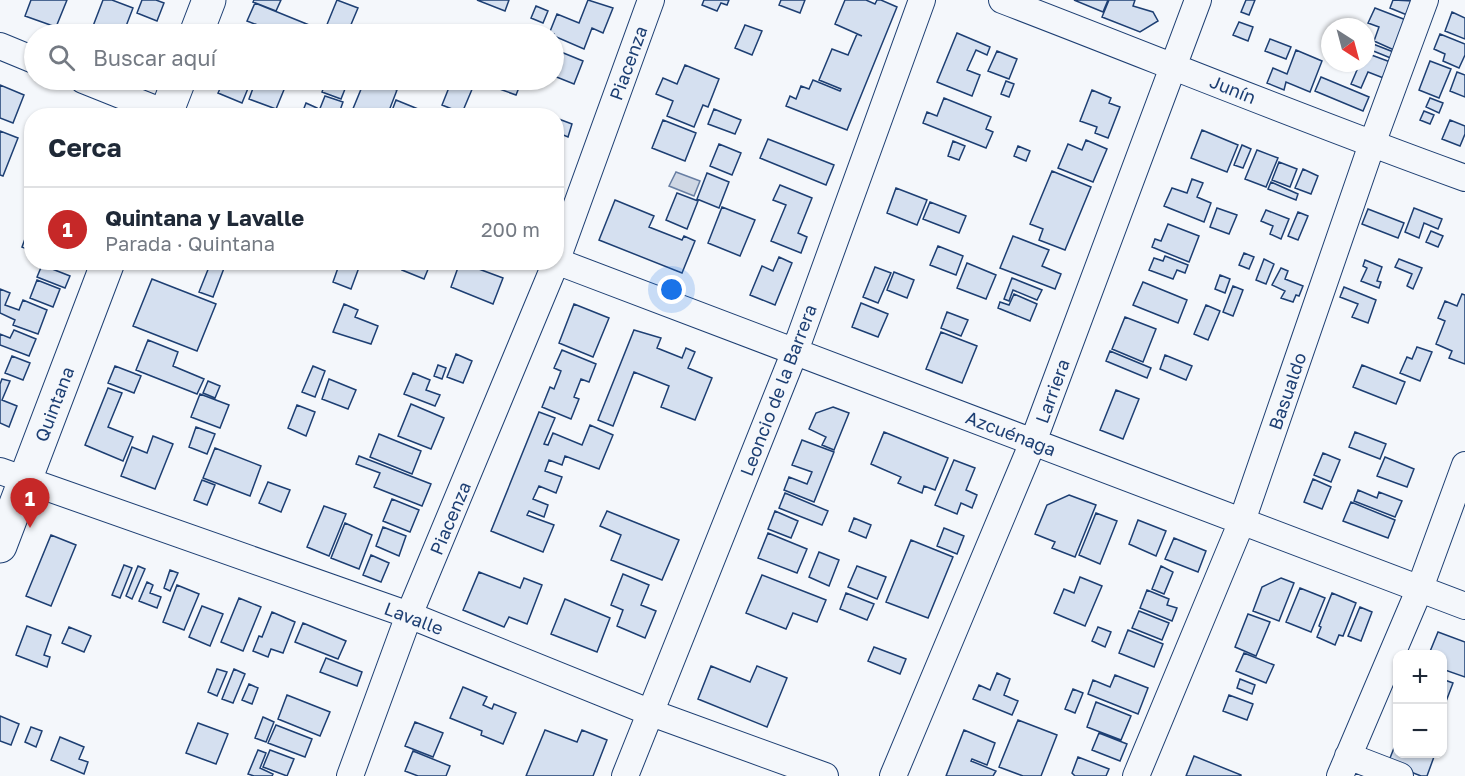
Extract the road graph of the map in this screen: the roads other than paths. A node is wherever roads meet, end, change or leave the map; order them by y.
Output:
1 (209, 0) edge
2 (651, 0) edge
3 (922, 0) edge
4 (1002, 0) edge
5 (1198, 0) edge
6 (1425, 0) edge
7 (200, 24) edge
8 (0, 46) edge
9 (24, 56) edge
10 (1173, 65) junction
11 (107, 90) edge
12 (175, 90) edge
13 (151, 108) edge
14 (170, 108) edge
15 (1372, 144) junction
16 (1465, 178) edge
17 (564, 240) edge
18 (564, 265) edge
19 (104, 270) edge
20 (553, 270) edge
21 (795, 351) junction
22 (1033, 442) junction
23 (1465, 465) edge
24 (12, 476) edge
25 (1242, 521) junction
26 (0, 546) edge
27 (1420, 588) junction
28 (1465, 606) edge
29 (409, 615) junction
30 (650, 712) junction
31 (1344, 766) edge
32 (350, 776) edge
33 (625, 776) edge
34 (825, 776) edge
35 (893, 776) edge
36 (1136, 776) edge
37 (1400, 776) edge

1 - 7 main road
2 - 17 street, Piacenza
3 - 21 street, Leoncio de la Barrera
4 - 10 street, Junín
5 - 10 street, Larriera
6 - 15 street, Basualdo
8 - 9 street
10 - 15 street, Junín
10 - 22 street, Larriera
11 - 13 street
12 - 14 main road
15 - 16 street, Junín
15 - 25 street, Basualdo
18 - 21 street, Azcuénaga
19 - 24 main road, Quintana
20 - 29 street, Piacenza
21 - 22 street, Azcuénaga
21 - 30 street, Leoncio de la Barrera
22 - 25 street, Azcuénaga
22 - 35 street, Larriera
23 - 27 street
24 - 26 main road, Quintana
24 - 29 street, Lavalle
25 - 27 street, Azcuénaga
25 - 36 street, Basualdo
27 - 28 street, Azcuénaga
27 - 31 street
29 - 30 street, Lavalle
29 - 32 street, Piacenza
30 - 33 street, Leoncio de la Barrera
30 - 34 street, Lavalle
31 - 37 street

